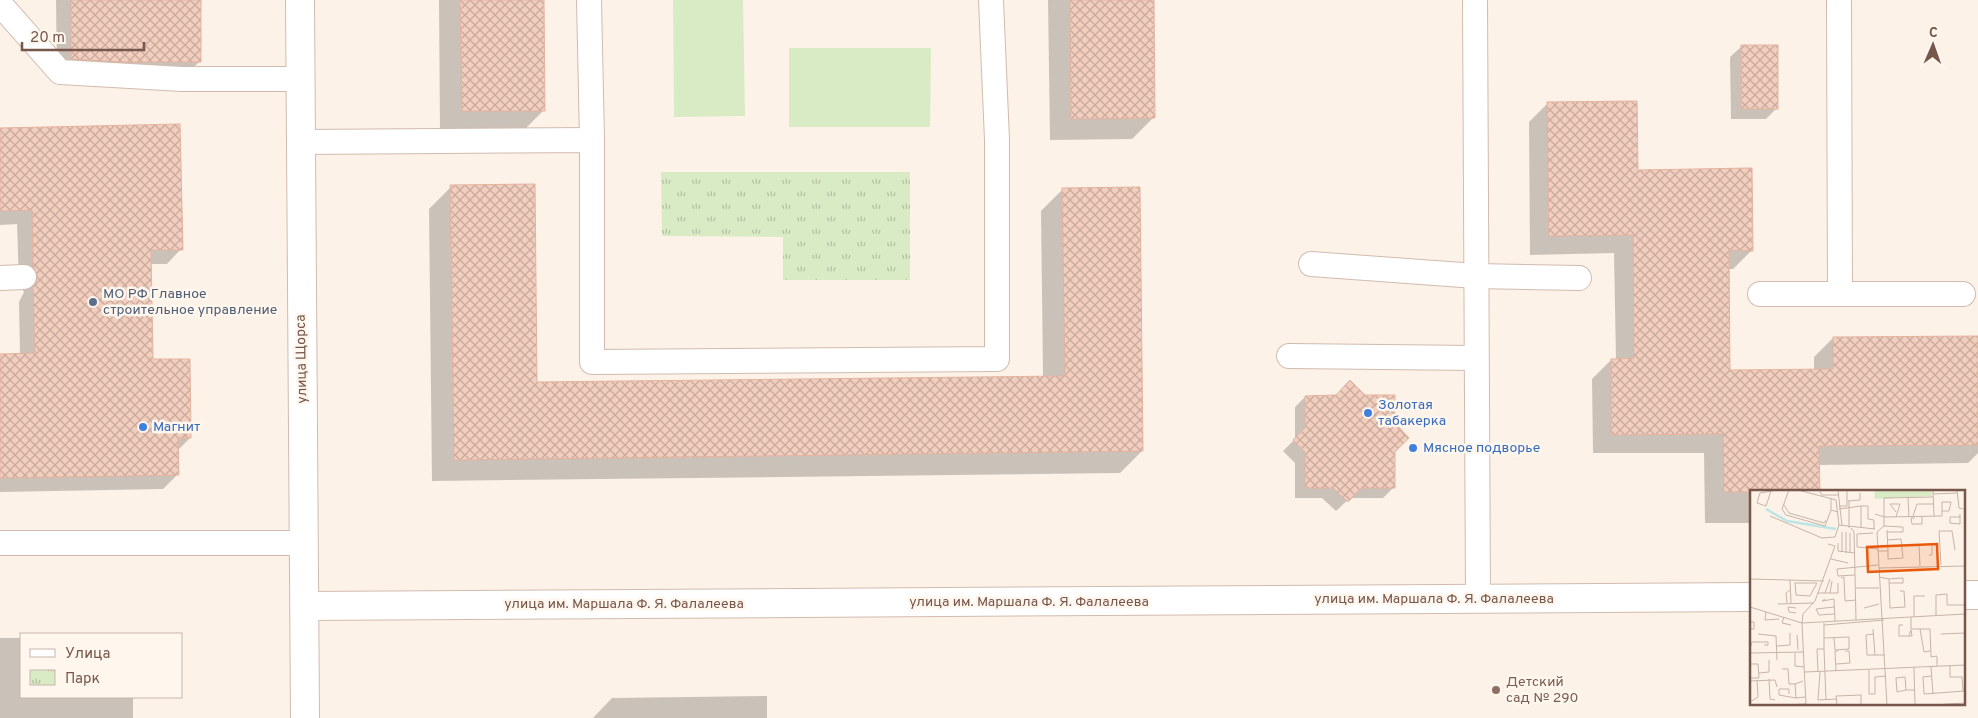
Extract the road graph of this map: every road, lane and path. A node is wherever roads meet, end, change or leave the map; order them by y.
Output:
1 (300, 0) edge
2 (589, 0) edge
3 (991, 0) edge
4 (1475, 0) edge
5 (1839, 0) edge
6 (0, 4) edge
7 (300, 79) junction
8 (592, 140) junction
9 (300, 142) junction
10 (1311, 264) dead end
11 (1476, 276) junction
12 (24, 277) dead end
13 (0, 278) edge
14 (1580, 278) dead end
15 (1760, 294) dead end
16 (1840, 294) junction
17 (1963, 294) dead end
18 (1289, 356) dead end
19 (1476, 358) junction
20 (0, 543) edge
21 (305, 543) junction
22 (1750, 597) edge
23 (1478, 598) junction
24 (305, 606) junction
25 (306, 718) edge

1 - 7 street, улица Щорса
2 - 8 lane
3 - 8 lane
4 - 11 lane
5 - 16 lane
6 - 7 lane
7 - 9 street, улица Щорса
8 - 9 lane
9 - 21 street, улица Щорса
10 - 11 lane
11 - 14 lane
11 - 19 lane
12 - 13 lane
15 - 16 lane
16 - 17 lane
18 - 19 lane
19 - 23 lane
20 - 21 lane
21 - 24 street, улица Щорса
22 - 23 street, улица им. Маршала Ф. Я. Фалалеева
23 - 24 street, улица им. Маршала Ф. Я. Фалалеева
24 - 25 street, улица Щорса

